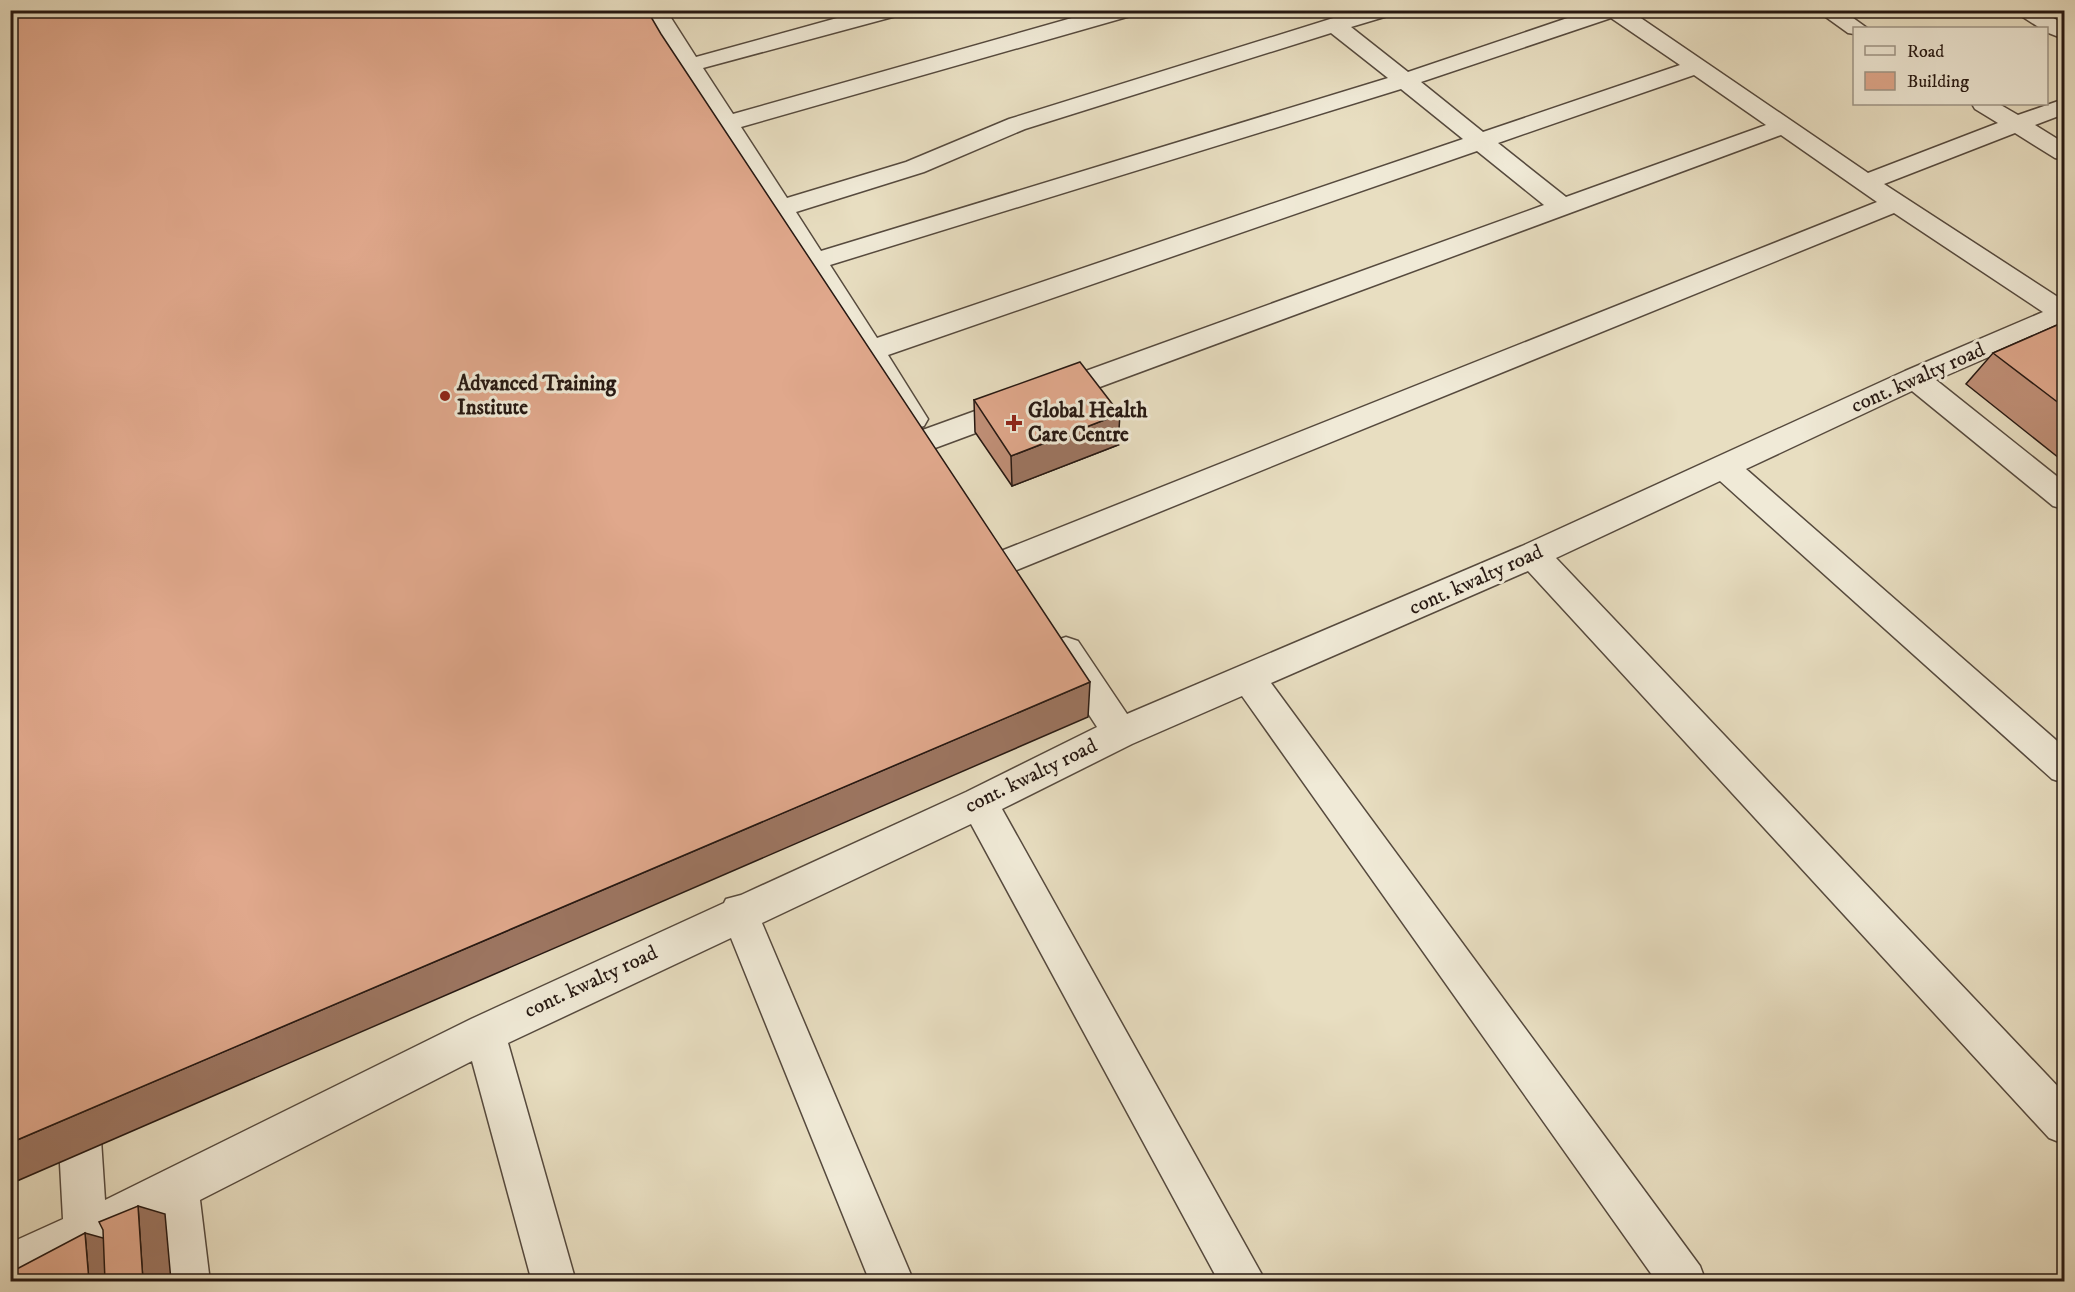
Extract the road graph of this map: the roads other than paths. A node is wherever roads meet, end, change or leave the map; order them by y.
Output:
1 (655, 10) edge
2 (892, 10) edge
3 (1126, 10) edge
4 (1383, 10) edge
5 (1614, 10) edge
6 (1826, 10) edge
7 (2022, 10) edge
8 (1335, 25) junction
9 (1854, 27) edge
10 (2064, 33) edge
11 (689, 64) junction
12 (1697, 67) junction
13 (1403, 81) junction
14 (622, 83) edge
15 (1985, 105) edge
16 (2064, 106) edge
17 (728, 123) junction
18 (2019, 125) junction
19 (1784, 126) junction
20 (1479, 142) junction
21 (2064, 153) edge
22 (1866, 182) junction
23 (1896, 203) junction
24 (1562, 207) junction
25 (781, 208) junction
26 (816, 261) junction
27 (2064, 314) edge
28 (872, 350) junction
29 (1915, 378) junction
30 (1725, 468) junction
31 (2064, 498) edge
32 (1533, 555) junction
33 (1008, 562) edge
34 (1051, 628) edge
35 (1249, 679) junction
36 (1120, 733) junction
37 (2064, 768) edge
38 (979, 802) junction
39 (739, 912) junction
40 (485, 1033) junction
41 (76, 1078) edge
42 (2064, 1123) edge
43 (177, 1188) junction
44 (85, 1233) junction
45 (10, 1266) edge
46 (188, 1281) edge
47 (554, 1281) edge
48 (892, 1281) edge
49 (1244, 1281) edge
50 (1684, 1281) edge

1 - 11 street
2 - 11 street
3 - 17 street
4 - 8 street
5 - 12 street
5 - 13 street
6 - 9 street
7 - 10 street
8 - 13 street
8 - 25 street
11 - 14 street
11 - 17 street
12 - 19 street
12 - 20 street
13 - 20 street
13 - 26 street
15 - 18 street
16 - 18 street
17 - 25 street
18 - 21 street
18 - 22 street
19 - 22 street
19 - 24 street
20 - 24 street
20 - 28 street
22 - 23 street
23 - 27 street
23 - 33 street
24 - 28 street
25 - 26 street
26 - 28 street
27 - 29 street, cont. kwalty road
29 - 30 street, cont. kwalty road
29 - 31 street
30 - 32 street, cont. kwalty road
30 - 37 street
32 - 35 street, cont. kwalty road
32 - 42 street
34 - 36 street
35 - 36 street, cont. kwalty road
35 - 50 street
36 - 38 street, cont. kwalty road
38 - 39 street, cont. kwalty road
38 - 49 street
39 - 40 street, cont. kwalty road
39 - 48 street
40 - 43 street, cont. kwalty road
40 - 47 street
41 - 44 street
43 - 44 street, cont. kwalty road
43 - 46 street
44 - 45 street, cont. kwalty road

